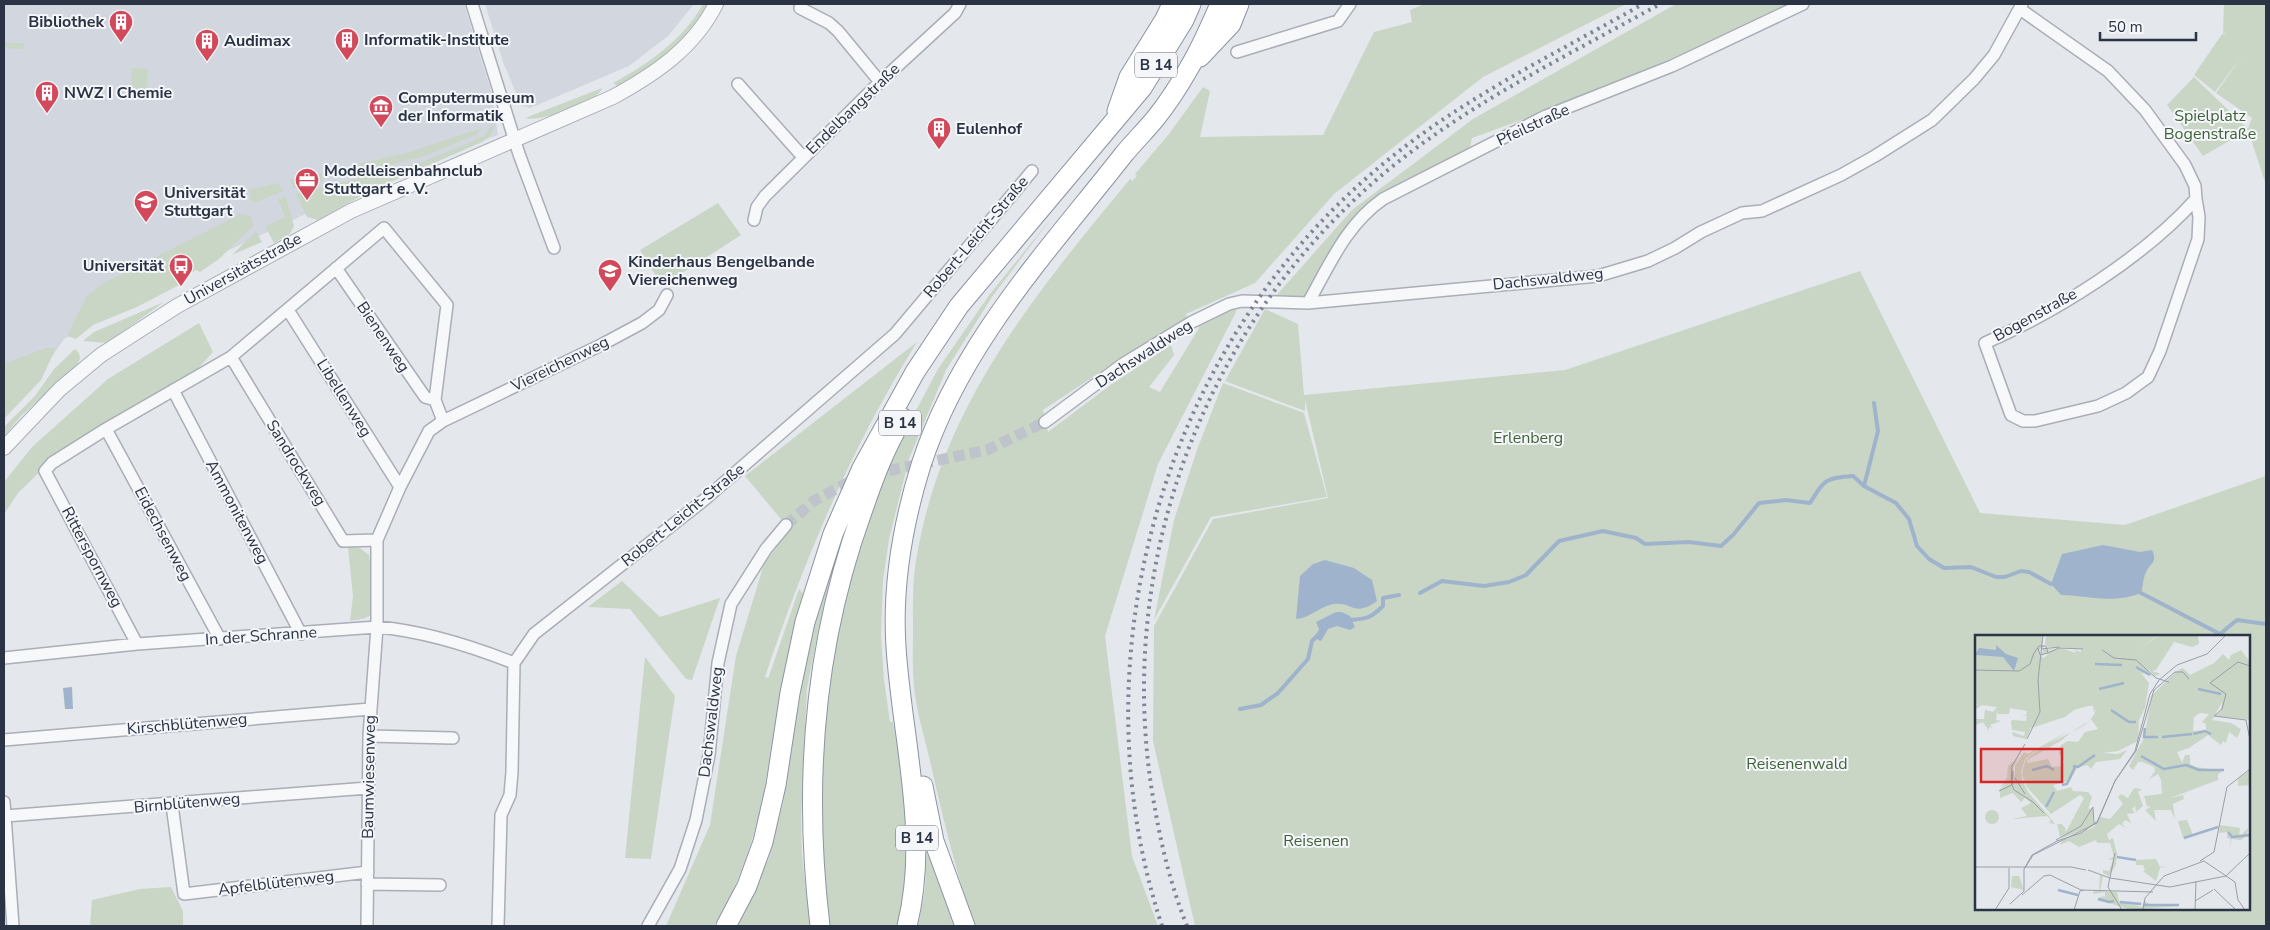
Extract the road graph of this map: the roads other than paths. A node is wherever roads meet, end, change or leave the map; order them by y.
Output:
1 (472, 4) edge
2 (716, 4) edge
3 (960, 4) edge
4 (1172, 4) edge
5 (1191, 4) edge
6 (1199, 4) edge
7 (1220, 4) edge
8 (1239, 4) edge
9 (1350, 4) edge
10 (1803, 4) edge
11 (2021, 7) edge
12 (800, 8) dead end
13 (1237, 52) dead end
14 (1190, 67) junction
15 (880, 82) junction
16 (738, 84) dead end
17 (1114, 121) junction
18 (514, 140) junction
19 (803, 157) junction
20 (1032, 171) dead end
21 (2196, 199) junction
22 (754, 220) dead end
23 (554, 248) dead end
24 (336, 268) junction
25 (667, 295) dead end
26 (1308, 303) junction
27 (288, 310) junction
28 (231, 357) junction
29 (173, 390) junction
30 (435, 400) junction
31 (443, 421) junction
32 (1045, 422) tunnel mouth
33 (106, 429) junction
34 (4, 448) edge
35 (400, 487) junction
36 (786, 525) tunnel mouth
37 (377, 540) junction
38 (377, 627) junction
39 (301, 634) junction
40 (220, 639) junction
41 (137, 644) junction
42 (4, 658) edge
43 (514, 663) junction
44 (370, 709) junction
45 (369, 736) junction
46 (453, 738) dead end
47 (4, 740) edge
48 (907, 749) junction
49 (368, 788) junction
50 (4, 802) edge
51 (172, 805) junction
52 (5, 816) junction
53 (368, 872) junction
54 (367, 884) junction
55 (440, 885) dead end
56 (13, 926) edge
57 (367, 926) edge
58 (498, 926) edge
59 (648, 926) edge
60 (726, 926) edge
61 (820, 926) edge
62 (907, 926) edge
63 (965, 926) edge

1 - 18 street
2 - 18 street, Universitätsstraße
3 - 15 street, Endelbangstraße
4 - 17 highway, B 14
5 - 17 highway, B 14
6 - 61 highway, B 14
7 - 14 highway, B 14
8 - 14 highway, B 14
9 - 13 street
10 - 26 street, Pfeilstraße
11 - 21 street, Bogenstraße
11 - 26 street, Dachswaldweg
12 - 15 street
14 - 48 highway, B 14
15 - 19 street, Endelbangstraße
16 - 19 street
17 - 60 highway, B 14
18 - 23 street
18 - 34 street, Universitätsstraße
19 - 22 street, Endelbangstraße
20 - 43 street, Robert-Leicht-Straße
21 - 21 street, Bogenstraße
24 - 27 street
24 - 30 street, Bienenweg
24 - 30 street
25 - 31 street, Viereichenweg
26 - 32 street, Dachswaldweg
27 - 28 street
27 - 35 street, Libellenweg
28 - 29 street
28 - 37 street, Sandrockweg
29 - 33 street
29 - 39 street, Ammonitenweg
30 - 31 street
31 - 35 street, Viereichenweg
33 - 40 street, Eidechsenweg
33 - 41 street, Ritterspornweg
35 - 37 street, Viereichenweg
36 - 59 street, Dachswaldweg
37 - 38 street, Viereichenweg
38 - 39 street, In der Schranne
38 - 43 street, In der Schranne
38 - 44 street, Baumwiesenweg
39 - 40 street, In der Schranne
40 - 41 street, In der Schranne
41 - 42 street, In der Schranne
43 - 58 street
44 - 45 street, Baumwiesenweg
44 - 47 street, Kirschblütenweg
45 - 46 street
45 - 49 street, Baumwiesenweg
48 - 62 highway, B 14
48 - 63 highway, B 14
49 - 51 street, Birnblütenweg
49 - 53 street, Baumwiesenweg
50 - 52 street
51 - 52 street, Birnblütenweg
51 - 53 street, Apfelblütenweg
52 - 56 street
53 - 54 street, Baumwiesenweg
54 - 55 street
54 - 57 street, Baumwiesenweg

